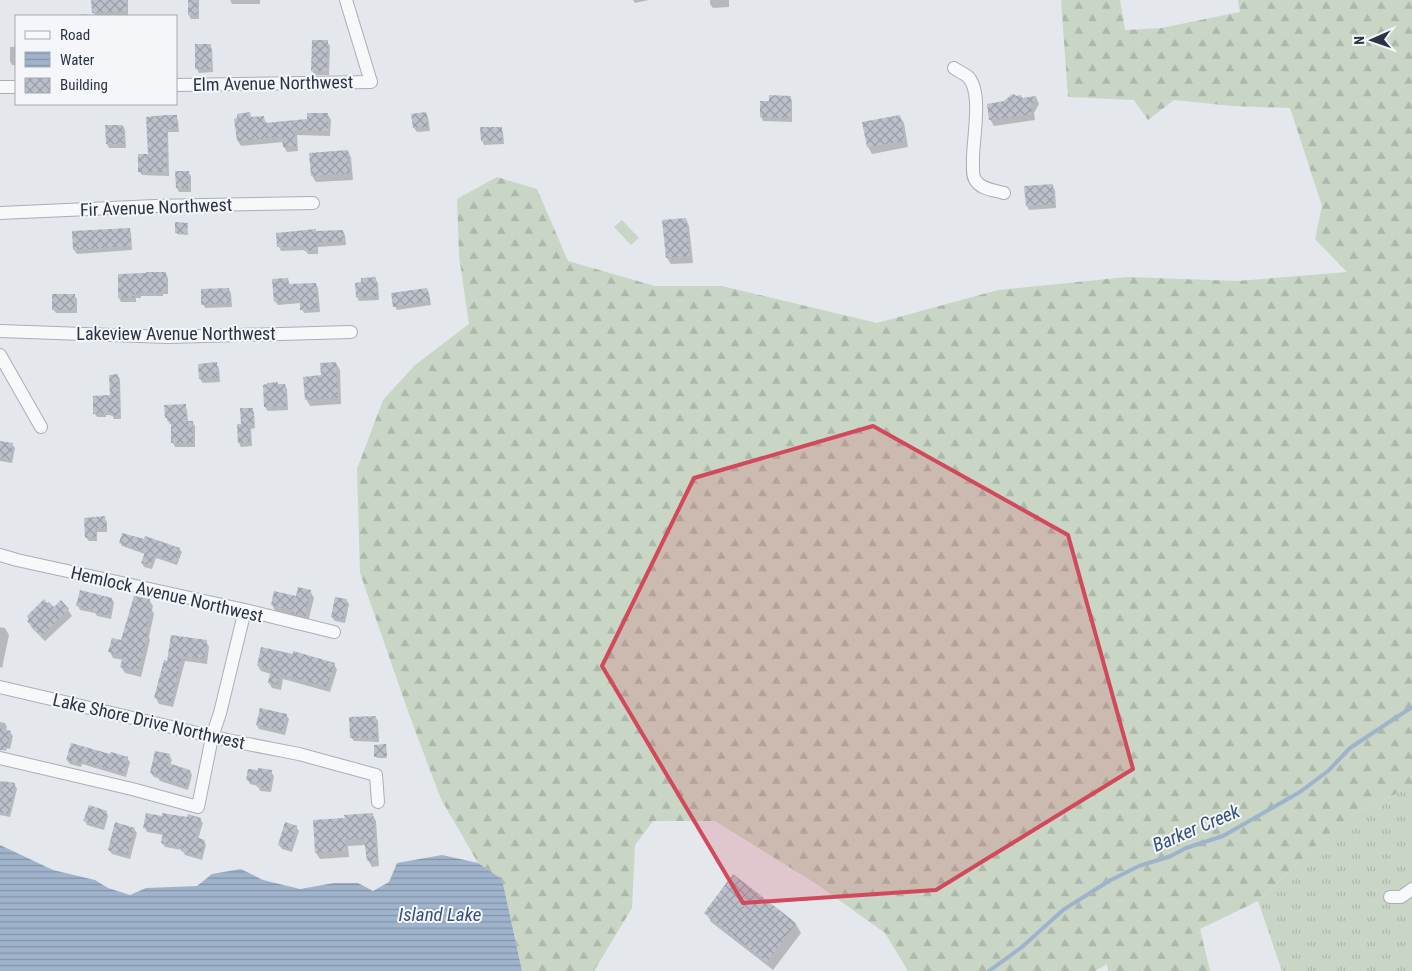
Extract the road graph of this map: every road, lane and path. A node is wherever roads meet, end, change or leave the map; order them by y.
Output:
1 (346, 0) edge
2 (954, 68) dead end
3 (178, 84) edge
4 (0, 87) edge
5 (15, 87) edge
6 (1004, 193) dead end
7 (313, 203) dead end
8 (0, 212) edge
9 (0, 331) edge
10 (352, 332) dead end
11 (0, 355) edge
12 (41, 427) dead end
13 (0, 555) edge
14 (245, 610) junction
15 (334, 632) dead end
16 (0, 687) edge
17 (212, 736) junction
18 (0, 758) edge
19 (378, 802) dead end
20 (1412, 890) edge
21 (1396, 901) dead end

1 - 3 street, Elm Avenue Northwest
2 - 6 street
4 - 5 street
7 - 8 street, Fir Avenue Northwest
9 - 10 street, Lakeview Avenue Northwest
11 - 12 street
13 - 14 street, Hemlock Avenue Northwest
14 - 15 street, Hemlock Avenue Northwest
14 - 17 street
16 - 17 street, Lake Shore Drive Northwest
17 - 18 street
17 - 19 street, Lake Shore Drive Northwest
20 - 21 street

